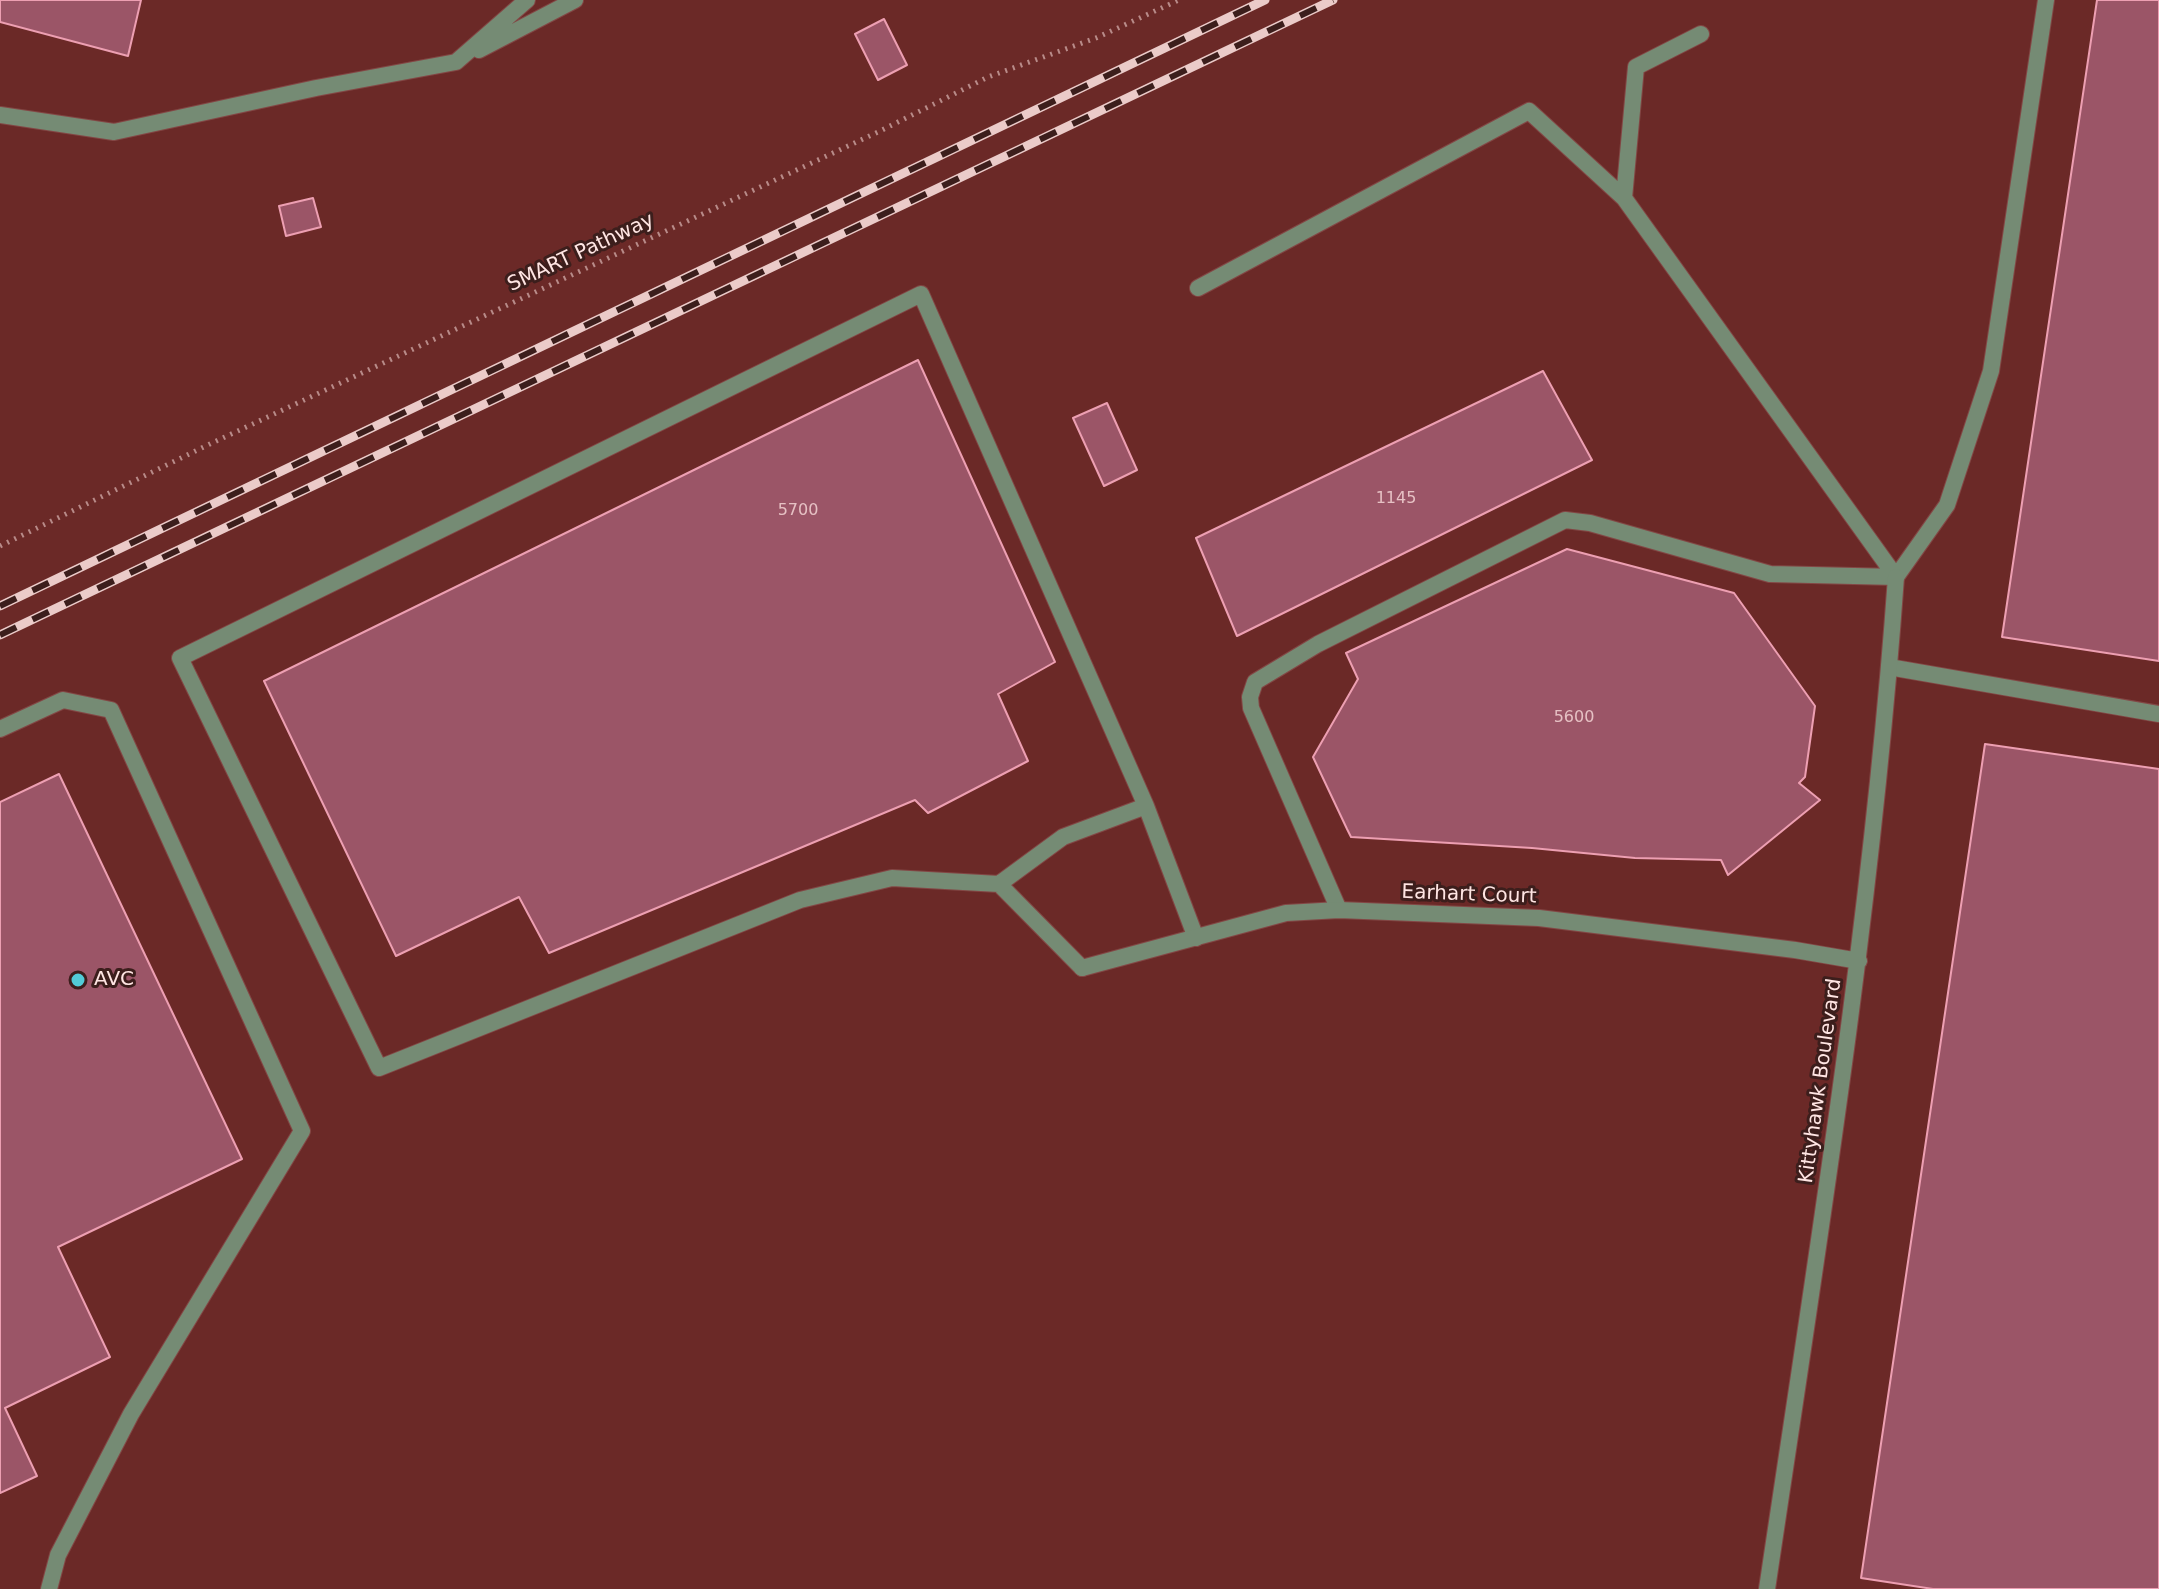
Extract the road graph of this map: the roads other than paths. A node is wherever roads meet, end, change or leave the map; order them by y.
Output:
1 (527, 0) edge
2 (575, 0) edge
3 (2046, 0) edge
4 (1701, 34) dead end
5 (456, 62) junction
6 (0, 115) edge
7 (1624, 198) junction
8 (1198, 288) dead end
9 (1896, 577) junction
10 (1889, 667) junction
11 (2159, 714) edge
12 (0, 729) edge
13 (1146, 806) junction
14 (999, 884) junction
15 (1339, 910) junction
16 (1196, 938) junction
17 (1859, 961) junction
18 (49, 1589) edge
19 (1767, 1589) edge

1 - 5 street
2 - 5 street
3 - 9 street
4 - 7 street
5 - 6 street
7 - 8 street
7 - 9 street
9 - 10 street, Kittyhawk Boulevard
9 - 15 street
10 - 11 street
10 - 17 street, Kittyhawk Boulevard
12 - 18 street
13 - 14 street
13 - 14 street
13 - 16 street
14 - 16 street, Earhart Court
15 - 16 street, Earhart Court
15 - 17 street, Earhart Court
17 - 19 street, Kittyhawk Boulevard

